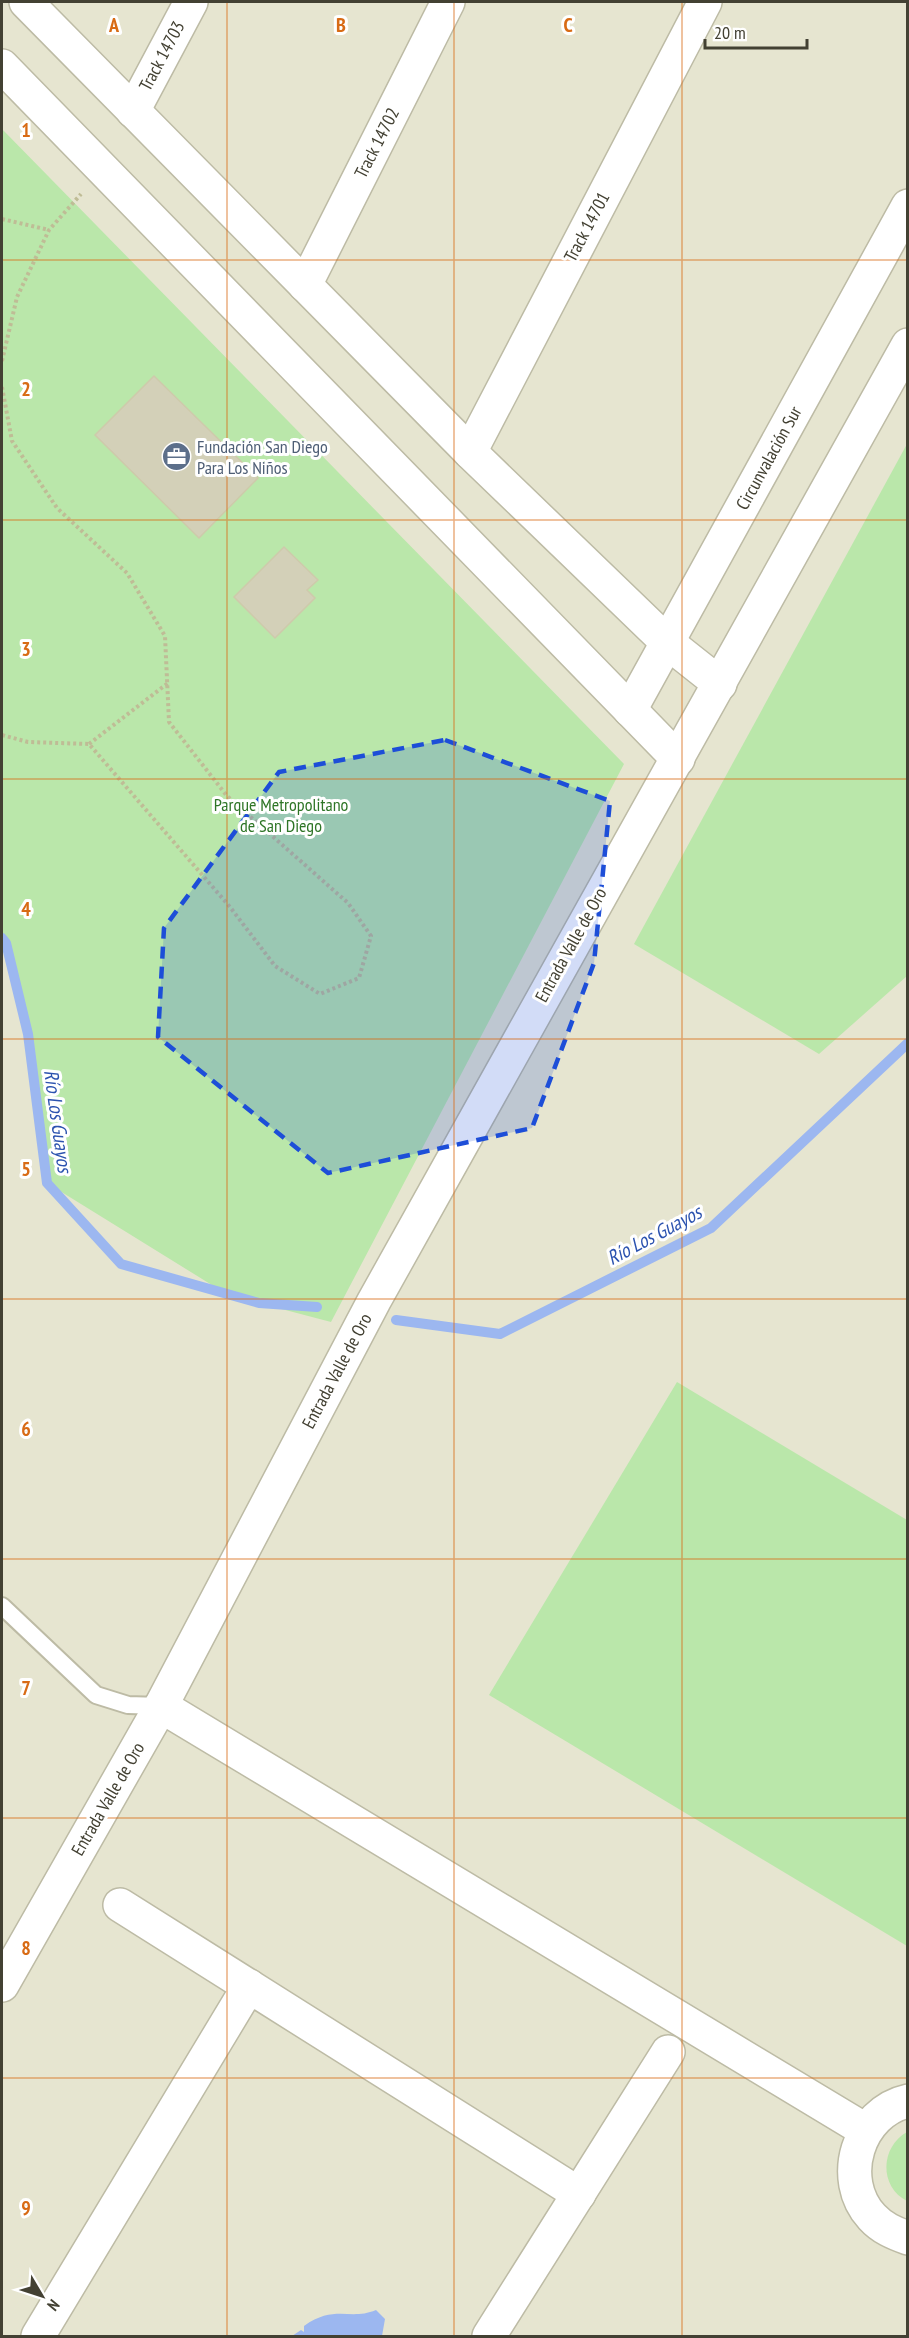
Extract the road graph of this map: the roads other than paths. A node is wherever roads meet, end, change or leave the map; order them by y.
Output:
1 (26, 2) edge
2 (191, 2) edge
3 (448, 2) edge
4 (705, 2) edge
5 (2, 66) edge
6 (133, 111) junction
7 (908, 206) edge
8 (305, 285) junction
9 (908, 345) edge
10 (470, 452) junction
11 (667, 642) junction
12 (720, 684) junction
13 (630, 710) junction
14 (678, 759) junction
15 (2, 1606) edge
16 (161, 1707) junction
17 (120, 1905) dead end
18 (2, 1985) edge
19 (249, 1986) junction
20 (668, 2052) dead end
21 (908, 2101) edge
22 (865, 2130) junction
23 (579, 2194) junction
24 (908, 2238) edge
25 (38, 2337) edge
26 (489, 2337) edge

1 - 6 street
2 - 6 street, Track 14703
3 - 8 street, Track 14702
4 - 10 street, Track 14701
5 - 13 street
6 - 8 street
7 - 11 street, Circunvalación Sur
8 - 10 street
9 - 12 street
10 - 11 street
11 - 12 street
11 - 13 street, Circunvalación Sur
12 - 14 street
13 - 14 street
14 - 16 street, Entrada Valle de Oro
15 - 16 lane
16 - 18 street, Entrada Valle de Oro
16 - 22 street
17 - 19 street
19 - 23 street
19 - 25 street
20 - 23 street
21 - 22 street
22 - 24 street
23 - 26 street

